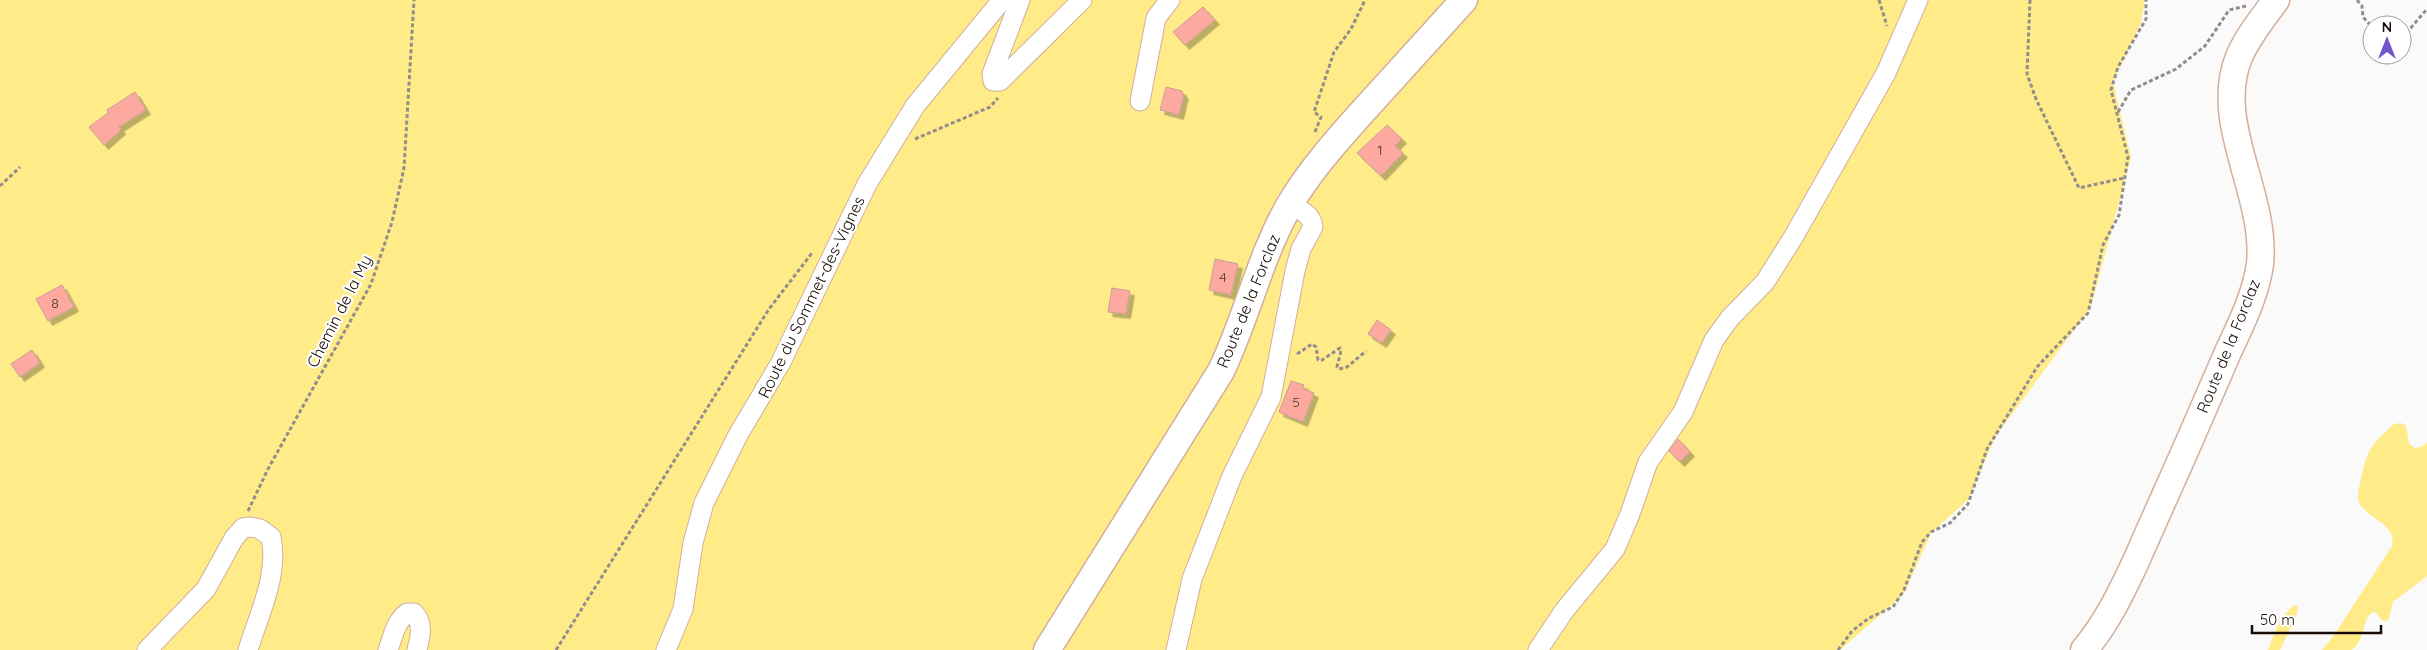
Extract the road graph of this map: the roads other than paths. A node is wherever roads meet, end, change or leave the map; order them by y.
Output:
1 (1002, 0) edge
2 (1020, 0) edge
3 (1082, 0) edge
4 (1170, 0) edge
5 (1464, 0) edge
6 (1918, 0) edge
7 (2274, 4) edge
8 (1140, 101) dead end
9 (1290, 205) junction
10 (147, 650) edge
11 (248, 650) edge
12 (388, 650) edge
13 (417, 650) edge
14 (666, 650) edge
15 (1046, 650) edge
16 (1176, 650) edge
17 (1538, 650) edge
18 (2084, 650) edge

1 - 14 street, Route du Sommet-des-Vignes
2 - 3 street
4 - 8 street
5 - 9 main road, Route de la Forclaz
6 - 17 street
7 - 18 main road, Route de la Forclaz
9 - 15 main road, Route de la Forclaz
9 - 16 street
10 - 11 street
12 - 13 street

